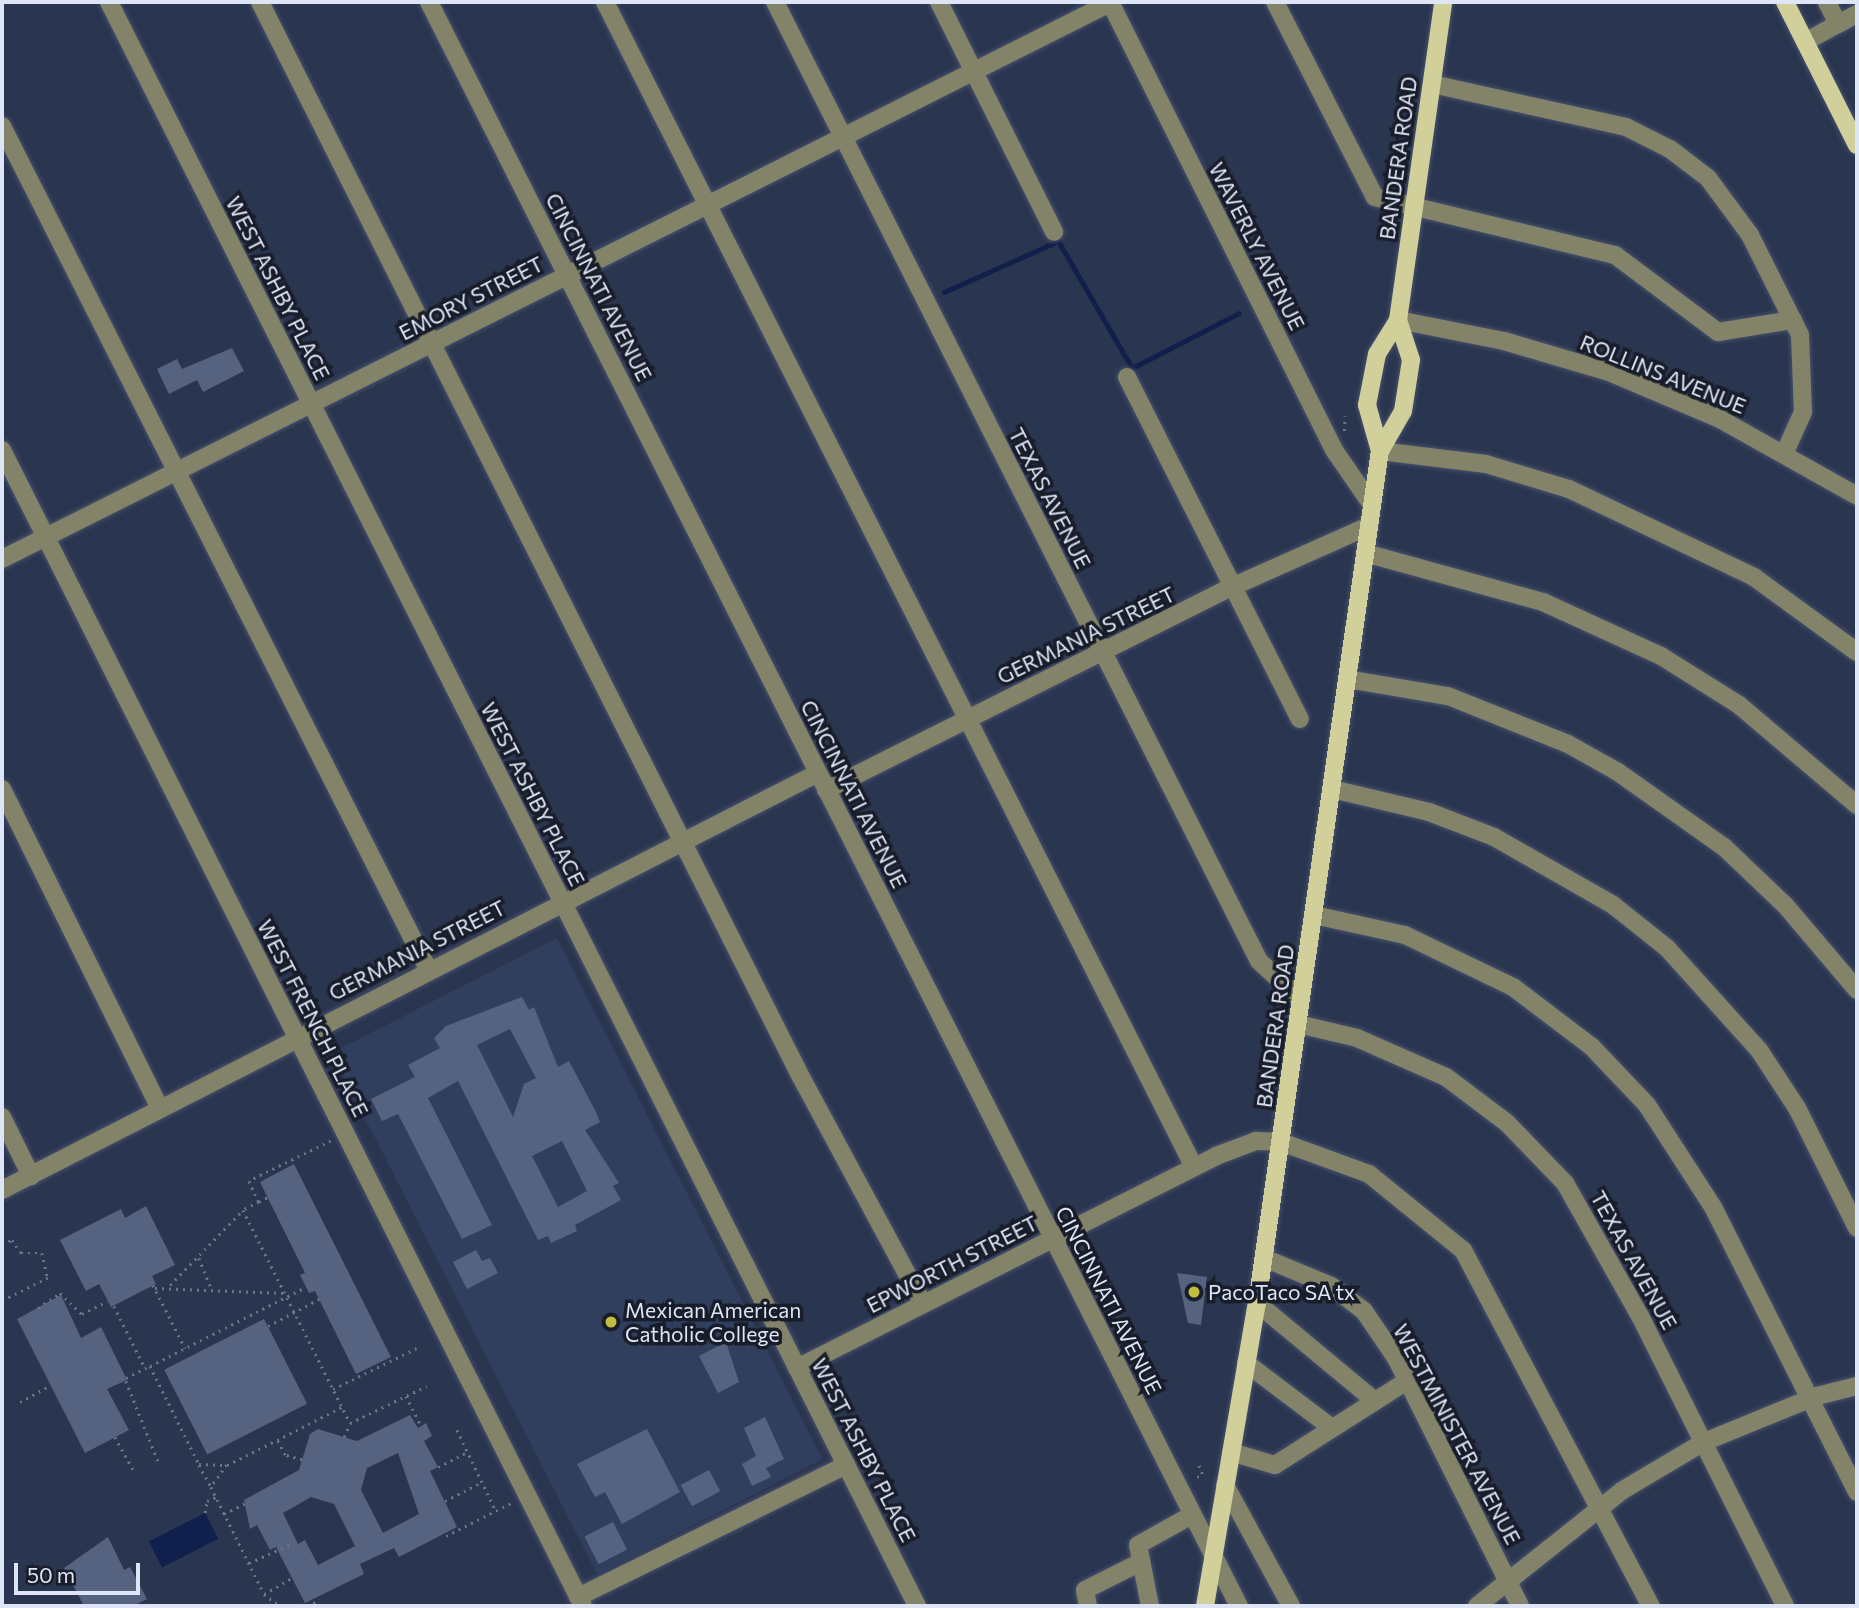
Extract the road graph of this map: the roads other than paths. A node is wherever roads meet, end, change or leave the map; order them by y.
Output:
1 (108, 2) edge
2 (260, 2) edge
3 (429, 2) edge
4 (605, 2) edge
5 (775, 2) edge
6 (939, 2) edge
7 (1111, 2) edge
8 (1275, 2) edge
9 (1443, 2) edge
10 (1785, 2) edge
11 (1827, 2) edge
12 (1857, 15) edge
13 (1838, 24) junction
14 (1805, 42) junction
15 (974, 70) junction
16 (1432, 84) junction
17 (2, 127) edge
18 (843, 135) junction
19 (1857, 145) edge
20 (707, 204) junction
21 (1414, 205) junction
22 (1054, 232) dead end
23 (568, 275) junction
24 (1398, 320) junction
25 (1793, 320) junction
26 (433, 342) junction
27 (1127, 377) dead end
28 (311, 404) junction
29 (2, 450) edge
30 (1380, 451) junction
31 (1785, 452) junction
32 (176, 471) junction
33 (1857, 496) edge
34 (1372, 505) junction
35 (1369, 526) junction
36 (46, 537) junction
37 (1365, 553) junction
38 (2, 559) edge
39 (1234, 586) junction
40 (1857, 652) edge
41 (1103, 653) junction
42 (1347, 679) junction
43 (968, 719) junction
44 (1300, 719) dead end
45 (818, 773) junction
46 (2, 789) edge
47 (1332, 789) junction
48 (826, 790) junction
49 (1857, 805) edge
50 (685, 839) junction
51 (562, 901) junction
52 (1314, 915) junction
53 (428, 970) junction
54 (1857, 990) edge
55 (1301, 1000) junction
56 (1298, 1024) junction
57 (297, 1036) junction
58 (160, 1109) junction
59 (2, 1117) edge
60 (1281, 1142) junction
61 (1194, 1167) junction
62 (31, 1176) junction
63 (2, 1190) edge
64 (1857, 1228) edge
65 (1053, 1238) junction
66 (1264, 1258) junction
67 (1257, 1303) junction
68 (923, 1304) junction
69 (1246, 1363) junction
70 (797, 1368) junction
71 (1408, 1381) junction
72 (1857, 1386) edge
73 (1810, 1398) junction
74 (1374, 1400) junction
75 (1332, 1428) junction
76 (1704, 1442) junction
77 (1231, 1452) junction
78 (846, 1465) junction
79 (1225, 1485) junction
80 (1857, 1492) edge
81 (1601, 1506) junction
82 (1192, 1515) junction
83 (1213, 1556) junction
84 (1141, 1562) junction
85 (1508, 1581) junction
86 (581, 1602) edge
87 (917, 1606) edge
88 (1088, 1606) edge
89 (1150, 1606) edge
90 (1205, 1606) edge
91 (1239, 1606) edge
92 (1291, 1606) edge
93 (1477, 1606) edge
94 (1520, 1606) edge
95 (1651, 1606) edge
96 (1785, 1606) edge

1 - 28 street, WEST ASHBY PLACE
2 - 26 street
3 - 23 street, CINCINNATI AVENUE
4 - 20 street
5 - 18 street, TEXAS AVENUE
6 - 15 street
7 - 15 street, EMORY STREET
7 - 34 street, WAVERLY AVENUE
8 - 21 street
9 - 16 main road, BANDERA ROAD
10 - 14 main road
11 - 13 street
12 - 13 street
13 - 14 street
14 - 19 main road
15 - 18 street, EMORY STREET
15 - 22 street
16 - 21 main road, BANDERA ROAD
16 - 25 street
17 - 32 street
18 - 20 street, EMORY STREET
18 - 41 street, TEXAS AVENUE
20 - 23 street, EMORY STREET
20 - 43 street
21 - 24 main road, BANDERA ROAD
21 - 25 street
23 - 26 street, EMORY STREET
23 - 45 street, CINCINNATI AVENUE
24 - 30 main road, BANDERA ROAD
24 - 30 main road, BANDERA ROAD
24 - 31 street, ROLLINS AVENUE
25 - 31 street
26 - 28 street, EMORY STREET
26 - 50 street
27 - 39 street
28 - 32 street, EMORY STREET
28 - 51 street, WEST ASHBY PLACE
29 - 36 street, WEST FRENCH PLACE
30 - 34 main road, BANDERA ROAD
30 - 40 street
31 - 33 street, ROLLINS AVENUE
32 - 36 street, EMORY STREET
32 - 53 street
34 - 35 main road, BANDERA ROAD
35 - 37 main road, BANDERA ROAD
35 - 39 street, GERMANIA STREET
36 - 38 street, EMORY STREET
36 - 57 street, WEST FRENCH PLACE
37 - 42 main road, BANDERA ROAD
37 - 49 street
39 - 41 street, GERMANIA STREET
39 - 44 street
41 - 43 street, GERMANIA STREET
41 - 55 street, TEXAS AVENUE
42 - 47 main road, BANDERA ROAD
42 - 54 street
43 - 48 street, GERMANIA STREET
43 - 61 street
45 - 48 street, CINCINNATI AVENUE
45 - 50 street, GERMANIA STREET
46 - 58 street
47 - 52 main road, BANDERA ROAD
47 - 64 street
48 - 65 street, CINCINNATI AVENUE
50 - 51 street, GERMANIA STREET
50 - 68 street
51 - 53 street, GERMANIA STREET
51 - 70 street, WEST ASHBY PLACE
52 - 55 main road, BANDERA ROAD
52 - 73 street
53 - 57 street, GERMANIA STREET
55 - 56 main road, BANDERA ROAD
56 - 60 main road, BANDERA ROAD
56 - 76 street, TEXAS AVENUE
57 - 58 street, GERMANIA STREET
57 - 86 street, WEST FRENCH PLACE
58 - 62 street, GERMANIA STREET
59 - 62 street
60 - 61 street, EPWORTH STREET
60 - 66 main road, BANDERA ROAD
60 - 81 street
61 - 65 street, EPWORTH STREET
62 - 63 street, GERMANIA STREET
65 - 68 street, EPWORTH STREET
65 - 82 street, CINCINNATI AVENUE
66 - 67 main road, BANDERA ROAD
66 - 71 street, WESTMINISTER AVENUE
67 - 69 main road, BANDERA ROAD
67 - 74 street
68 - 70 street, EPWORTH STREET
69 - 75 street
69 - 77 main road, BANDERA ROAD
70 - 78 street, WEST ASHBY PLACE
71 - 74 street
71 - 85 street, WESTMINISTER AVENUE
72 - 73 street
73 - 76 street
73 - 80 street
74 - 75 street
75 - 77 street
76 - 81 street
76 - 96 street, TEXAS AVENUE
77 - 79 main road, BANDERA ROAD
78 - 86 street
78 - 87 street, WEST ASHBY PLACE
79 - 83 main road, BANDERA ROAD
79 - 92 street
81 - 85 street
81 - 95 street
82 - 83 street, CINCINNATI AVENUE
82 - 84 street
83 - 90 main road, BANDERA ROAD
83 - 91 street, CINCINNATI AVENUE
84 - 88 street
84 - 89 street
85 - 93 street
85 - 94 street, WESTMINISTER AVENUE

